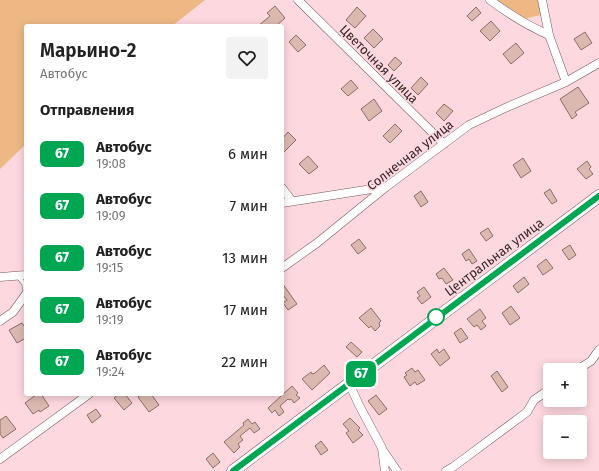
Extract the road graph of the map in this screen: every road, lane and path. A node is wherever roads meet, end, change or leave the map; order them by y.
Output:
1 (298, 0) edge
2 (490, 0) edge
3 (542, 0) edge
4 (550, 35) junction
5 (599, 63) edge
6 (566, 82) junction
7 (444, 144) junction
8 (386, 187) junction
9 (284, 191) edge
10 (599, 196) edge
11 (292, 201) junction
12 (284, 203) edge
13 (284, 267) edge
14 (0, 276) edge
15 (22, 276) edge
16 (24, 297) edge
17 (0, 321) edge
18 (599, 350) edge
19 (587, 364) edge
20 (349, 383) junction
21 (543, 394) edge
22 (86, 396) edge
23 (382, 448) junction
24 (0, 459) edge
25 (233, 471) edge
26 (385, 471) edge
27 (397, 471) edge
28 (446, 471) edge

1 - 7 street, Цветочная улица
2 - 4 street
3 - 4 street
4 - 6 street
5 - 6 street, Солнечная улица
6 - 7 street, Солнечная улица
7 - 8 street, Солнечная улица
8 - 11 street
8 - 13 street, Солнечная улица
9 - 11 street
10 - 20 main road, Центральная улица
11 - 12 street
14 - 15 street
16 - 17 street
18 - 19 street
20 - 23 street
20 - 25 main road, Центральная улица
21 - 28 street
22 - 24 street
23 - 26 street
23 - 27 street

